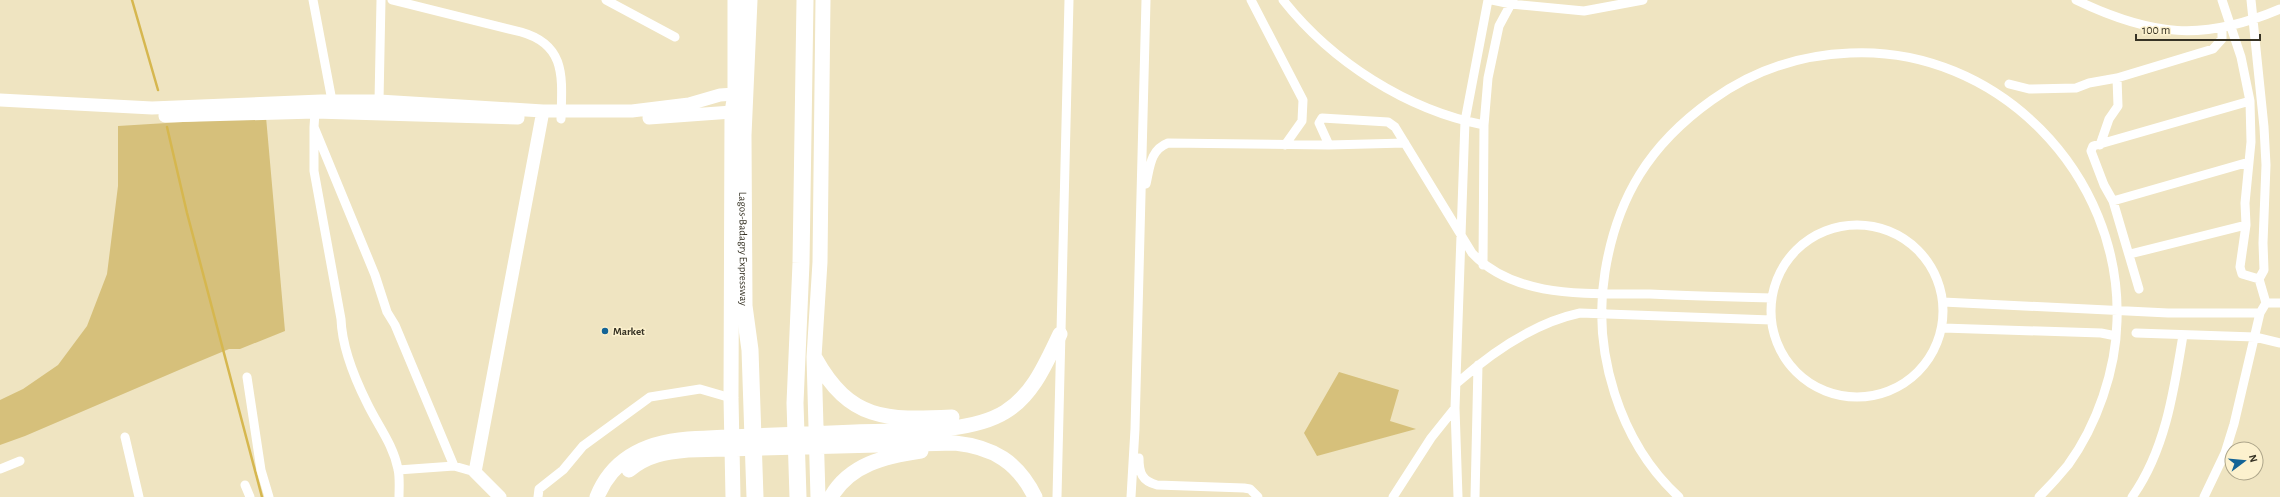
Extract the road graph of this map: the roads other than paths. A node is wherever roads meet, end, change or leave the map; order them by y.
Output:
1 (314, 0) edge
2 (381, 0) edge
3 (392, 0) edge
4 (606, 0) edge
5 (735, 0) edge
6 (749, 0) edge
7 (805, 0) edge
8 (823, 0) edge
9 (1069, 0) edge
10 (1146, 0) edge
11 (1251, 0) edge
12 (1283, 0) edge
13 (1488, 0) edge
14 (1492, 0) edge
15 (1643, 0) edge
16 (2076, 0) edge
17 (2222, 0) edge
18 (2251, 0) edge
19 (1512, 2) edge
20 (2280, 9) edge
21 (2254, 20) junction
22 (2232, 26) junction
23 (2222, 28) junction
24 (675, 37) dead end
25 (2117, 78) junction
26 (2009, 84) dead end
27 (735, 94) junction
28 (0, 100) edge
29 (2250, 101) junction
30 (0, 106) edge
31 (386, 106) junction
32 (332, 107) junction
33 (315, 112) junction
34 (732, 112) junction
35 (543, 115) junction
36 (561, 115) junction
37 (1465, 121) junction
38 (1484, 125) junction
39 (314, 127) junction
40 (1405, 144) junction
41 (1285, 145) junction
42 (1329, 145) junction
43 (2100, 146) junction
44 (2249, 162) junction
45 (1141, 201) junction
46 (2113, 201) junction
47 (2246, 225) junction
48 (1460, 235) junction
49 (2130, 254) junction
50 (1483, 265) junction
51 (2259, 279) junction
52 (2139, 289) dead end
53 (1601, 293) junction
54 (1772, 298) junction
55 (1943, 302) junction
56 (2266, 303) junction
57 (2280, 303) edge
58 (2117, 311) junction
59 (2260, 313) junction
60 (1601, 314) junction
61 (1771, 320) junction
62 (1943, 328) junction
63 (2136, 333) dead end
64 (1060, 334) junction
65 (2116, 336) junction
66 (2183, 336) junction
67 (2255, 337) junction
68 (2280, 343) edge
69 (814, 357) junction
70 (1478, 365) junction
71 (247, 377) dead end
72 (1035, 383) junction
73 (1457, 383) junction
74 (731, 398) junction
75 (1455, 408) junction
76 (1135, 429) junction
77 (922, 436) junction
78 (125, 437) dead end
79 (20, 461) dead end
80 (454, 466) junction
81 (0, 469) edge
82 (398, 470) junction
83 (475, 472) junction
84 (245, 485) dead end
85 (1034, 494) edge
86 (140, 497) edge
87 (250, 497) edge
88 (269, 497) edge
89 (399, 497) edge
90 (500, 497) edge
91 (538, 497) edge
92 (597, 497) edge
93 (607, 497) edge
94 (733, 497) edge
95 (755, 497) edge
96 (798, 497) edge
97 (818, 497) edge
98 (831, 497) edge
99 (1056, 497) edge
100 (1131, 497) edge
101 (1258, 497) edge
102 (1393, 497) edge
103 (1458, 497) edge
104 (1475, 497) edge
105 (1679, 497) edge
106 (2039, 497) edge
107 (2132, 497) edge
108 (2204, 497) edge

1 - 32 street
2 - 31 street
3 - 36 street
4 - 24 street
5 - 27 main road, Lagos-Badagry Expressway
6 - 95 highway, Lagos-Badagry Expressway
7 - 96 highway
8 - 69 main road
9 - 64 street
10 - 45 street
11 - 41 street
12 - 37 street
13 - 37 street
14 - 19 street
15 - 19 street
16 - 23 street
17 - 22 street
18 - 21 street
19 - 38 street
20 - 21 street
21 - 22 street
21 - 51 street
22 - 23 street
22 - 29 street
23 - 25 street
25 - 26 street
25 - 43 street
27 - 34 main road, Lagos-Badagry Expressway
27 - 36 street
28 - 32 street
29 - 43 street
29 - 44 street
30 - 33 street
31 - 32 street
31 - 35 street
32 - 33 street
33 - 39 street
34 - 36 street
34 - 74 main road, Lagos-Badagry Expressway
35 - 36 street
35 - 83 street
37 - 38 street
37 - 48 street
38 - 50 street
39 - 80 street
39 - 82 street
40 - 42 street
40 - 42 street
40 - 48 street
41 - 42 street
41 - 45 street
43 - 46 street
44 - 46 street
44 - 47 street
45 - 76 street
46 - 49 street
47 - 49 street
47 - 51 street
48 - 50 street
48 - 73 street
49 - 52 street
50 - 53 street
51 - 56 street
53 - 54 street
53 - 58 street
53 - 60 street
54 - 55 street
54 - 61 street
55 - 58 street
55 - 62 street
56 - 57 street
56 - 59 street
58 - 59 street
58 - 65 street
59 - 67 street
60 - 61 street
60 - 70 street
60 - 105 street
61 - 62 street
62 - 65 street
63 - 66 street
64 - 72 main road
64 - 99 street
65 - 106 street
66 - 67 street
66 - 107 street
67 - 68 street
67 - 108 street
69 - 72 main road
69 - 97 main road
70 - 73 street
70 - 104 street
71 - 88 street
72 - 77 main road
73 - 75 street
74 - 91 street
74 - 94 main road, Lagos-Badagry Expressway
75 - 102 street
75 - 103 street
76 - 100 street
76 - 101 street
77 - 85 main road
77 - 92 main road
77 - 93 main road
78 - 86 street
79 - 81 street
80 - 82 street
80 - 83 street
82 - 89 street
83 - 90 street
84 - 87 street
85 - 98 main road

